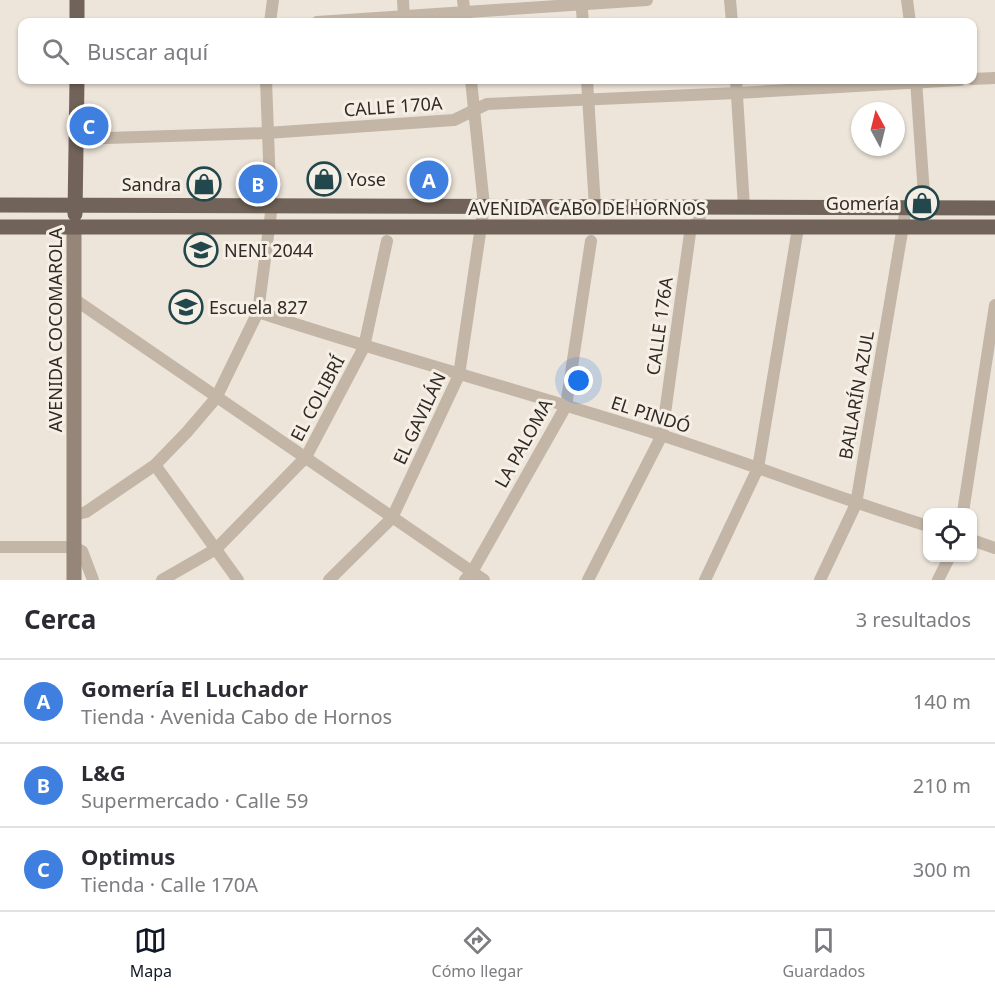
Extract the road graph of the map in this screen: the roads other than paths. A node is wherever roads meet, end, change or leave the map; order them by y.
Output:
1 (77, 0) edge
2 (273, 0) edge
3 (403, 0) edge
4 (647, 0) edge
5 (730, 0) edge
6 (907, 0) edge
7 (581, 2) edge
8 (465, 12) edge
9 (77, 18) edge
10 (271, 18) edge
11 (404, 18) joint
12 (583, 18) edge
13 (732, 18) edge
14 (909, 18) edge
15 (995, 78) edge
16 (977, 79) edge
17 (77, 84) edge
18 (266, 84) edge
19 (471, 84) edge
20 (587, 84) edge
21 (736, 84) edge
22 (871, 84) edge
23 (916, 84) edge
24 (737, 93) junction
25 (589, 100) junction
26 (474, 111) junction
27 (267, 133) junction
28 (76, 139) junction
29 (0, 205) edge
30 (75, 206) junction
31 (270, 206) junction
32 (484, 206) junction
33 (595, 207) junction
34 (701, 207) junction
35 (744, 207) junction
36 (906, 208) junction
37 (995, 208) edge
38 (925, 209) junction
39 (0, 226) edge
40 (74, 226) junction
41 (691, 226) junction
42 (269, 227) junction
43 (995, 227) edge
44 (481, 228) junction
45 (798, 228) junction
46 (903, 228) junction
47 (387, 241) dead end
48 (591, 241) dead end
49 (74, 299) junction
50 (995, 305) edge
51 (258, 312) junction
52 (364, 347) junction
53 (459, 375) junction
54 (216, 398) junction
55 (566, 406) junction
56 (662, 435) junction
57 (306, 457) junction
58 (155, 465) junction
59 (758, 468) junction
60 (856, 504) junction
61 (964, 508) edge
62 (74, 515) junction
63 (392, 518) junction
64 (923, 525) edge
65 (977, 542) edge
66 (0, 547) edge
67 (74, 548) junction
68 (995, 548) edge
69 (216, 549) junction
70 (947, 562) edge
71 (469, 576) edge
72 (74, 580) edge
73 (93, 580) edge
74 (162, 580) edge
75 (238, 580) edge
76 (329, 580) edge
77 (484, 580) edge
78 (588, 580) edge
79 (705, 580) edge
80 (820, 580) edge
81 (938, 580) edge

1 - 9 main road
2 - 10 street
3 - 11 street
4 - 7 street
5 - 13 street
6 - 14 street
7 - 8 street
7 - 12 street
8 - 11 street
15 - 16 street
17 - 28 main road, AVENIDA COCOMAROLA
18 - 27 street
19 - 26 street, EL GAVILÁN
20 - 25 street
21 - 24 street
22 - 24 street, CALLE 170A
23 - 38 street
24 - 25 street, CALLE 170A
24 - 35 street
25 - 26 street, CALLE 170A
25 - 33 street
26 - 27 street, CALLE 170A
26 - 32 street, EL GAVILÁN
27 - 28 street, CALLE 170A
27 - 31 street
28 - 30 main road, AVENIDA COCOMAROLA
29 - 30 main road, AVENIDA CABO DE HORNOS
30 - 31 main road, AVENIDA CABO DE HORNOS
30 - 40 main road, AVENIDA COCOMAROLA
31 - 32 main road, AVENIDA CABO DE HORNOS
31 - 42 street
32 - 33 main road, AVENIDA CABO DE HORNOS
32 - 44 street, EL GAVILÁN
33 - 34 main road, AVENIDA CABO DE HORNOS
34 - 35 main road, AVENIDA CABO DE HORNOS
34 - 41 street, CALLE 176A
35 - 36 main road, AVENIDA CABO DE HORNOS
36 - 38 main road, AVENIDA CABO DE HORNOS
36 - 46 street, BAILARÍN AZUL
37 - 38 main road, AVENIDA CABO DE HORNOS
39 - 40 main road, AVENIDA CABO DE HORNOS
40 - 42 main road, AVENIDA CABO DE HORNOS
40 - 49 main road, AVENIDA COCOMAROLA
41 - 44 main road, AVENIDA CABO DE HORNOS
41 - 45 main road, AVENIDA CABO DE HORNOS
41 - 56 street, CALLE 176A
42 - 44 main road, AVENIDA CABO DE HORNOS
42 - 51 street
43 - 46 main road, AVENIDA CABO DE HORNOS
44 - 53 street, EL GAVILÁN
45 - 46 main road, AVENIDA CABO DE HORNOS
45 - 59 street
46 - 60 street, BAILARÍN AZUL
47 - 52 street, EL COLIBRÍ
48 - 55 street, LA PALOMA
49 - 54 street
49 - 62 main road, AVENIDA COCOMAROLA
50 - 61 street
51 - 52 street, EL PINDÓ
51 - 54 street
52 - 53 street, EL PINDÓ
52 - 57 street, EL COLIBRÍ
53 - 55 street, EL PINDÓ
53 - 63 street, EL GAVILÁN
54 - 57 street
54 - 58 street
55 - 56 street, EL PINDÓ
55 - 71 street, LA PALOMA
56 - 59 street, EL PINDÓ
56 - 78 street, CALLE 176A
57 - 63 street
57 - 69 street, EL COLIBRÍ
58 - 62 street
58 - 69 street
59 - 60 street, EL PINDÓ
59 - 79 street
60 - 64 street, EL PINDÓ
60 - 80 street, BAILARÍN AZUL
62 - 67 main road, AVENIDA COCOMAROLA
63 - 71 street
63 - 76 street, EL GAVILÁN
65 - 68 street
66 - 67 street
67 - 72 main road, AVENIDA COCOMAROLA
67 - 73 street
69 - 74 street, EL COLIBRÍ
69 - 75 street
70 - 81 street
71 - 77 street

